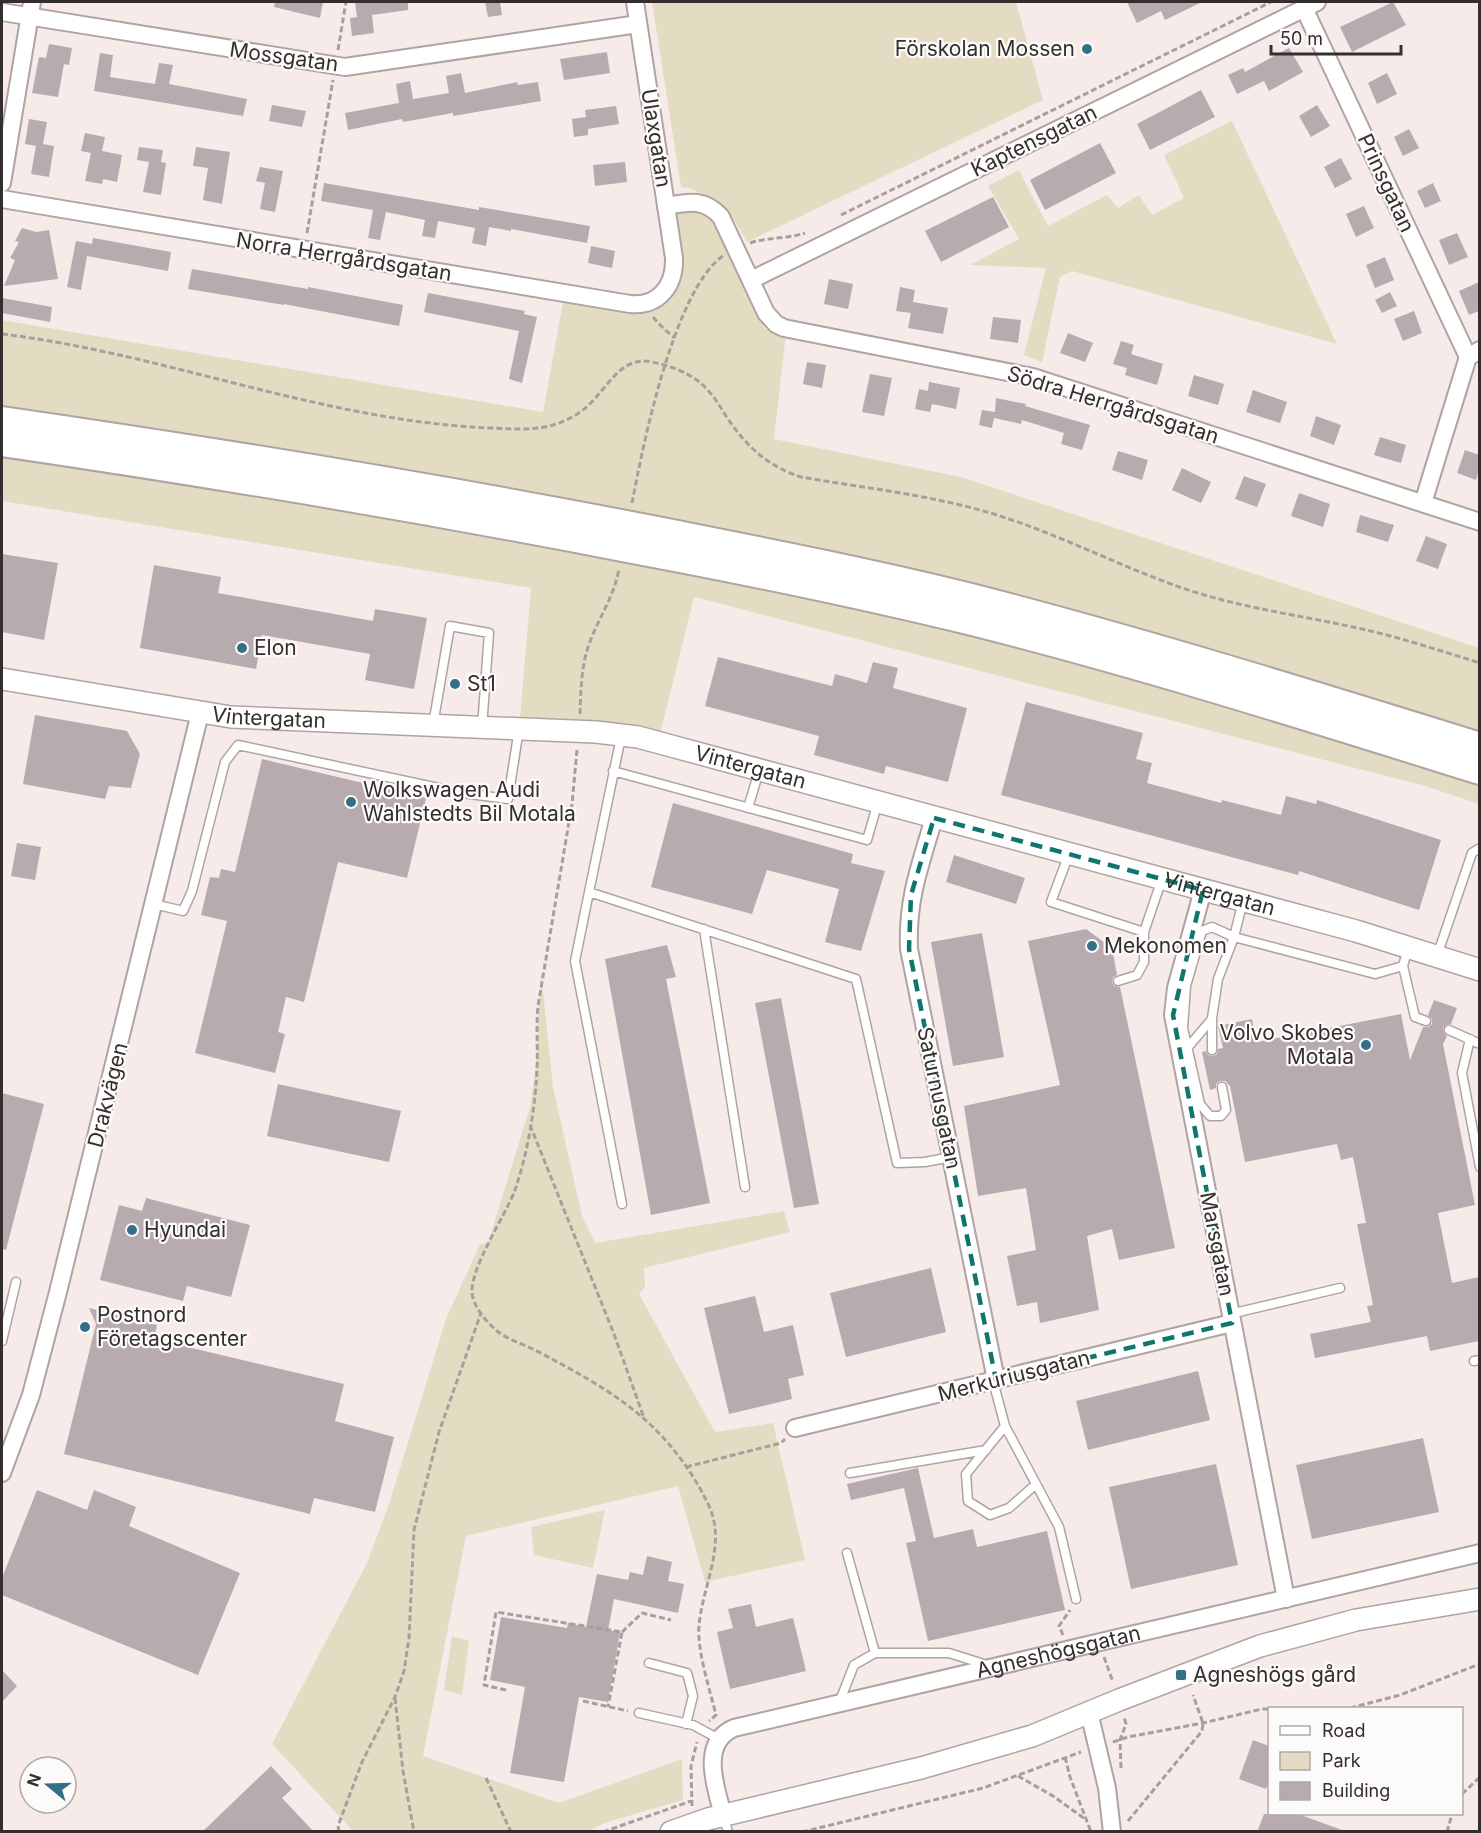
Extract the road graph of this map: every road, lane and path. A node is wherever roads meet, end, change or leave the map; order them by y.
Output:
1 (346, 2) edge
2 (635, 2) edge
3 (1309, 4) edge
4 (31, 9) edge
5 (2, 12) edge
6 (638, 24) junction
7 (335, 67) junction
8 (2, 183) edge
9 (2, 199) edge
10 (666, 206) junction
11 (305, 250) junction
12 (751, 280) junction
13 (646, 304) junction
14 (2, 334) edge
15 (675, 338) dead end
16 (1474, 354) edge
17 (665, 366) junction
18 (2, 421) edge
19 (2, 442) edge
20 (1423, 503) junction
21 (632, 504) dead end
22 (1479, 522) edge
23 (621, 559) dead end
24 (1479, 663) edge
25 (2, 679) edge
26 (200, 713) junction
27 (433, 726) junction
28 (482, 727) junction
29 (519, 729) junction
30 (579, 731) junction
31 (621, 734) junction
32 (1479, 747) edge
33 (1479, 770) edge
34 (613, 771) junction
35 (759, 771) junction
36 (878, 802) junction
37 (748, 808) junction
38 (934, 818) junction
39 (1479, 848) edge
40 (1069, 853) junction
41 (1162, 879) junction
42 (1203, 890) junction
43 (589, 892) junction
44 (1243, 901) junction
45 (153, 904) junction
46 (704, 929) junction
47 (1144, 932) junction
48 (1234, 937) junction
49 (1406, 957) junction
50 (1437, 957) junction
51 (1479, 970) edge
52 (1118, 981) dead end
53 (1212, 1018) junction
54 (1426, 1021) dead end
55 (1449, 1030) dead end
56 (1470, 1039) junction
57 (1479, 1044) edge
58 (1188, 1047) junction
59 (1212, 1050) dead end
60 (1222, 1087) dead end
61 (530, 1124) junction
62 (951, 1157) junction
63 (1479, 1167) edge
64 (745, 1187) dead end
65 (622, 1204) dead end
66 (16, 1281) dead end
67 (1340, 1288) dead end
68 (481, 1312) junction
69 (1231, 1319) junction
70 (2, 1341) edge
71 (995, 1380) junction
72 (645, 1420) junction
73 (1005, 1426) junction
74 (795, 1428) joint
75 (987, 1450) junction
76 (686, 1467) junction
77 (2, 1473) edge
78 (850, 1473) dead end
79 (1036, 1484) junction
80 (847, 1552) dead end
81 (1479, 1553) edge
82 (1076, 1599) joint
83 (1286, 1599) junction
84 (1479, 1599) edge
85 (672, 1620) dead end
86 (622, 1632) junction
87 (1069, 1651) junction
88 (875, 1653) junction
89 (649, 1663) dead end
90 (1479, 1664) edge
91 (996, 1668) junction
92 (506, 1690) dead end
93 (1193, 1695) dead end
94 (395, 1697) junction
95 (583, 1701) dead end
96 (838, 1705) junction
97 (608, 1707) junction
98 (1354, 1707) edge
99 (1268, 1709) edge
100 (1089, 1712) junction
101 (639, 1713) joint
102 (1203, 1723) junction
103 (686, 1724) junction
104 (703, 1729) junction
105 (719, 1740) junction
106 (1099, 1747) junction
107 (1065, 1757) junction
108 (1018, 1776) junction
109 (1479, 1777) edge
110 (486, 1778) dead end
111 (1463, 1792) edge
112 (691, 1801) junction
113 (1452, 1815) edge
114 (1085, 1819) junction
115 (696, 1822) junction
116 (1127, 1822) dead end
117 (726, 1823) edge
118 (339, 1832) edge
119 (414, 1832) edge
120 (511, 1832) edge
121 (603, 1832) edge
122 (671, 1832) edge
123 (802, 1832) edge
124 (1091, 1832) edge
125 (1112, 1832) edge
126 (1447, 1832) edge

1 - 7 path
2 - 6 street, Ulaxgatan
3 - 12 street, Kaptensgatan
3 - 16 street, Prinsgatan
4 - 5 street, Mossgatan
4 - 7 street, Mossgatan
4 - 8 street
6 - 7 street, Mossgatan
6 - 10 street, Ulaxgatan
7 - 11 path
9 - 11 street, Norra Herrgårdsgatan
10 - 12 street, Södra Herrgårdsgatan
10 - 13 street, Ulaxgatan
11 - 13 street, Norra Herrgårdsgatan
12 - 20 street, Södra Herrgårdsgatan
13 - 15 path
14 - 17 path
16 - 20 street
17 - 21 path
17 - 24 path
18 - 32 highway
19 - 33 highway
20 - 22 street, Södra Herrgårdsgatan
23 - 30 path
25 - 26 street, Vintergatan
26 - 27 street, Vintergatan
26 - 45 street, Drakvägen
27 - 28 street, Vintergatan
27 - 28 lane
28 - 29 street, Vintergatan
29 - 30 street, Vintergatan
29 - 45 lane
30 - 31 street, Vintergatan
30 - 61 path
31 - 34 lane
31 - 35 street, Vintergatan
34 - 37 lane
34 - 43 lane
35 - 36 street, Vintergatan
35 - 37 lane
36 - 37 lane
36 - 38 street, Vintergatan
38 - 40 street, Vintergatan
38 - 62 street, Saturnusgatan
39 - 50 lane
40 - 41 street, Vintergatan
40 - 47 lane
41 - 42 street, Vintergatan
41 - 47 lane
42 - 44 street, Vintergatan
42 - 69 street, Marsgatan
43 - 46 lane
43 - 65 lane
44 - 48 lane
44 - 49 street, Vintergatan
45 - 77 street, Drakvägen
46 - 62 lane
46 - 64 lane
47 - 52 lane
48 - 49 lane
48 - 53 lane
48 - 58 lane
49 - 50 street, Vintergatan
49 - 54 lane
50 - 51 street, Vintergatan
53 - 58 lane
53 - 59 lane
55 - 56 lane
56 - 57 lane
56 - 63 lane
58 - 60 lane
61 - 68 path
61 - 72 path
62 - 71 street, Saturnusgatan
66 - 70 lane
67 - 69 lane
68 - 72 path
68 - 94 path
69 - 71 street, Merkuriusgatan
69 - 83 street, Marsgatan
71 - 73 lane
71 - 74 street, Merkuriusgatan
72 - 76 path
73 - 75 lane
73 - 79 lane
74 - 76 path
75 - 78 lane
75 - 79 lane
76 - 104 path
79 - 82 lane
80 - 88 lane
81 - 83 street, Agneshögsgatan
82 - 87 path
83 - 87 street, Agneshögsgatan
84 - 100 street
85 - 86 path
86 - 92 path
86 - 97 path
87 - 91 street, Agneshögsgatan
88 - 91 lane
88 - 96 lane
89 - 103 lane
90 - 98 path
91 - 96 street, Agneshögsgatan
93 - 102 path
94 - 118 path
94 - 119 path
95 - 97 path
96 - 105 street, Agneshögsgatan
97 - 101 path
99 - 102 path
100 - 106 street
100 - 117 street
101 - 103 lane
102 - 106 path
102 - 116 path
103 - 104 lane
104 - 105 lane
104 - 112 path
105 - 117 street
106 - 107 path
106 - 125 street
107 - 108 path
107 - 114 path
108 - 114 path
108 - 123 path
109 - 111 path
110 - 120 path
112 - 115 path
112 - 121 path
113 - 126 path
114 - 124 path
115 - 117 street
115 - 122 street

